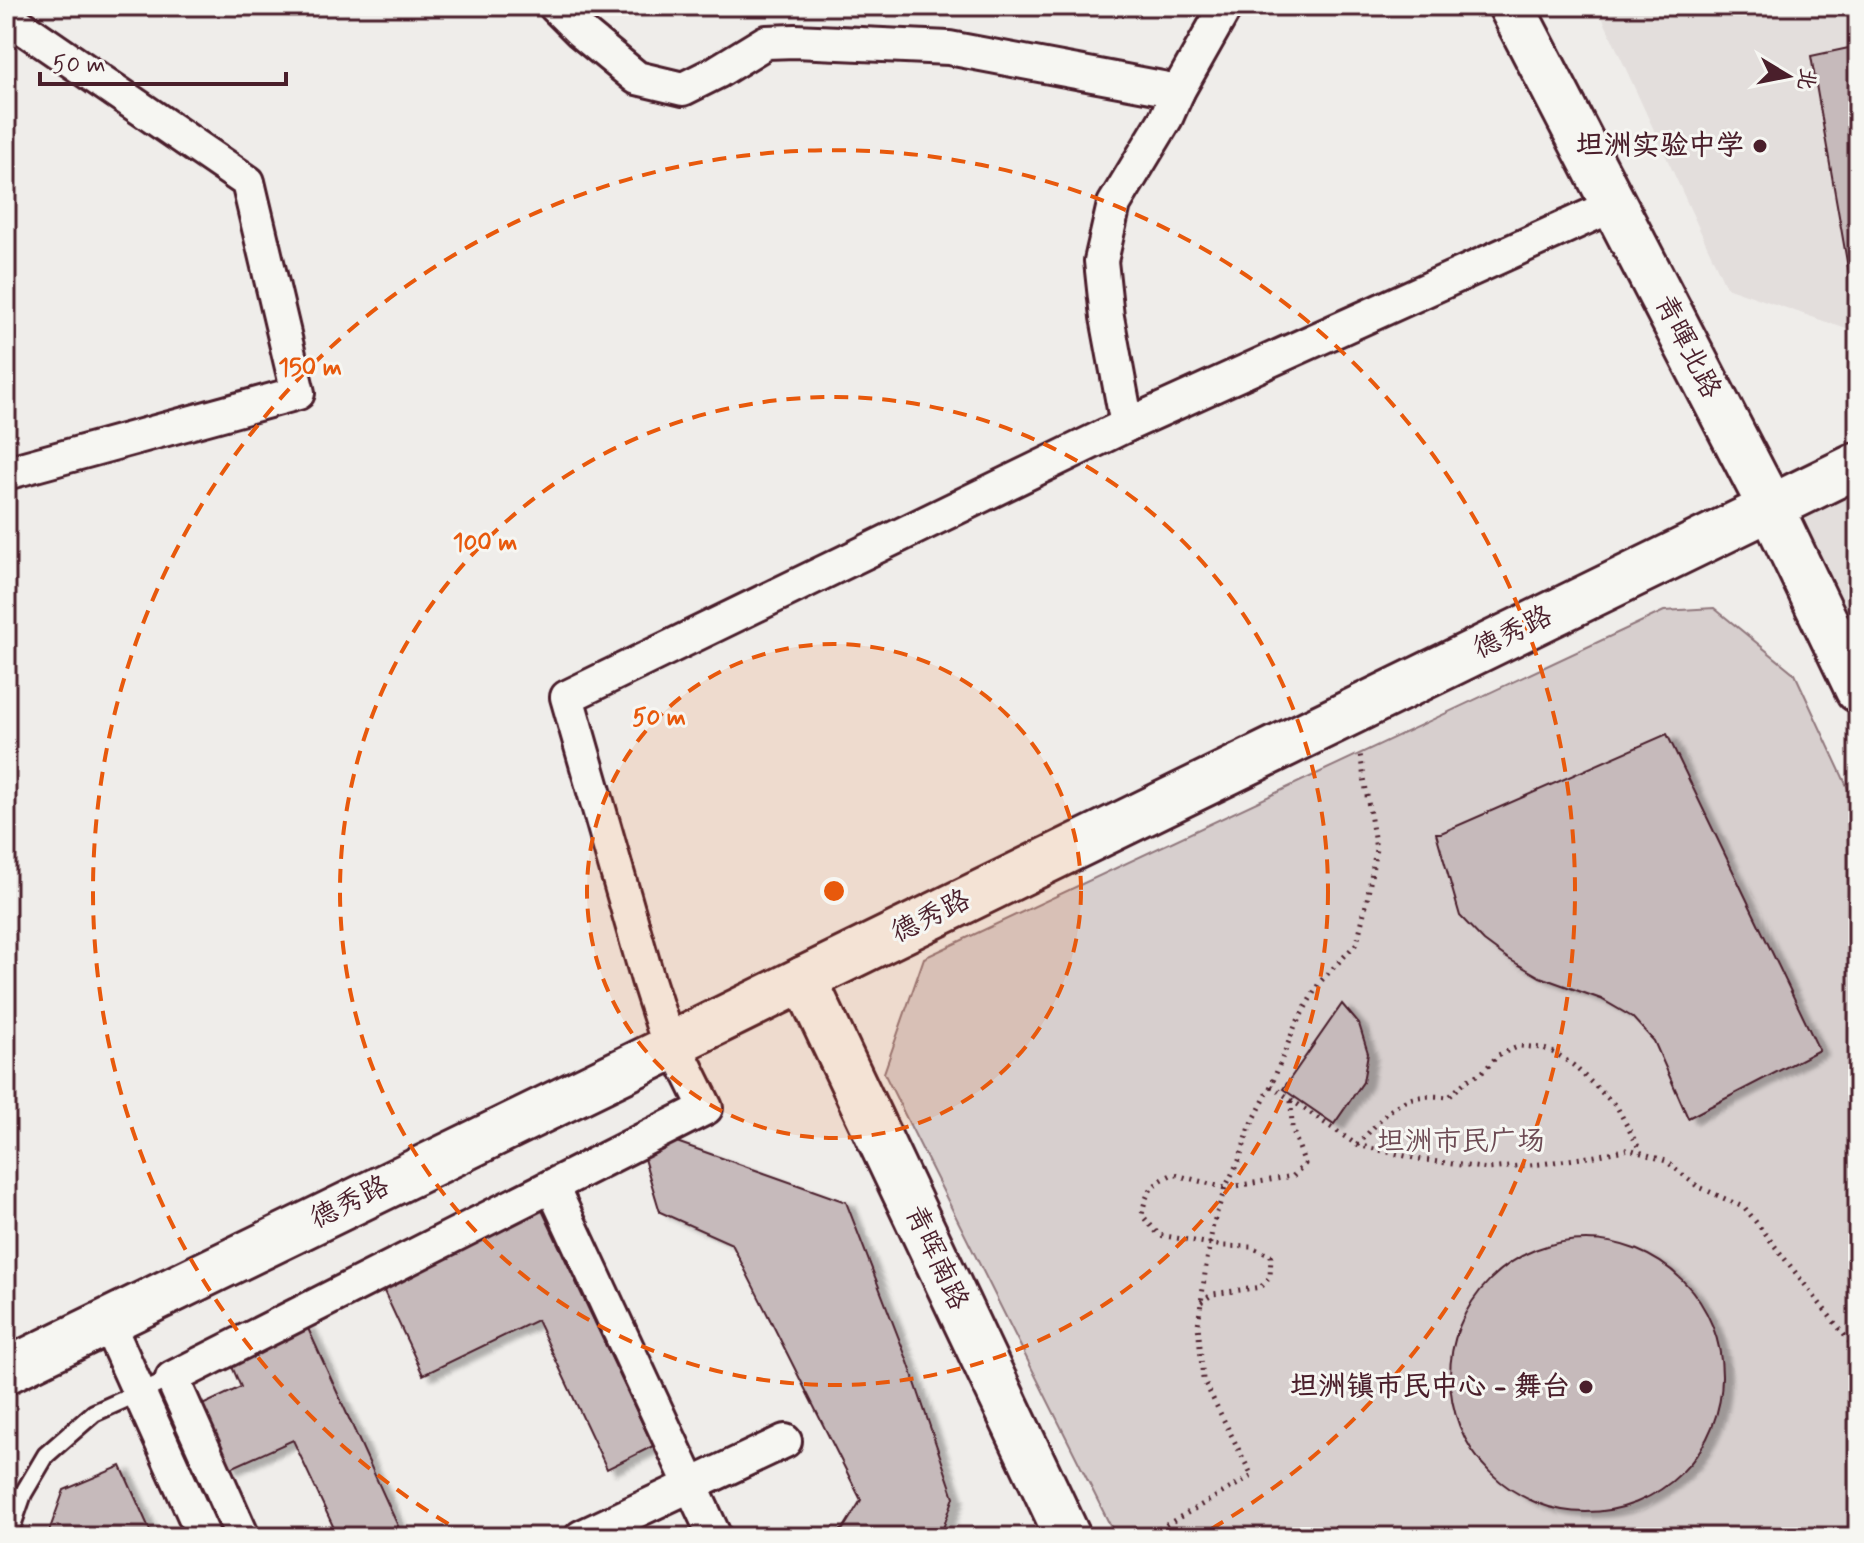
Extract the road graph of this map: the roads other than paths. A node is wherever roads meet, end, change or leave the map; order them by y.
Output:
1 (555, 6) edge
2 (1226, 6) edge
3 (1511, 6) edge
4 (6, 16) edge
5 (1178, 91) junction
6 (1614, 205) junction
7 (1127, 425) junction
8 (1858, 465) edge
9 (6, 473) edge
10 (1771, 508) junction
11 (1858, 690) edge
12 (804, 979) junction
13 (672, 1045) junction
14 (552, 1186) junction
15 (107, 1321) junction
16 (6, 1371) edge
17 (172, 1378) junction
18 (139, 1393) junction
19 (785, 1441) dead end
20 (691, 1485) junction
21 (8, 1537) edge
22 (204, 1537) edge
23 (243, 1537) edge
24 (581, 1537) edge
25 (715, 1537) edge
26 (1068, 1537) edge

1 - 5 street
2 - 5 street
3 - 6 street, 青暉北路
4 - 9 street
5 - 7 street
6 - 7 street
6 - 10 street, 青暉北路
7 - 13 street
8 - 10 street, 德秀路
10 - 11 street, 青暉北路
10 - 12 street, 德秀路
12 - 13 street, 德秀路
12 - 26 street, 青晖南路
13 - 14 street
13 - 15 street, 德秀路
14 - 17 street
14 - 20 street
15 - 16 street, 德秀路
15 - 18 street
17 - 18 lane
17 - 23 street
18 - 21 lane
18 - 22 street
19 - 20 street
20 - 24 street
20 - 25 street

